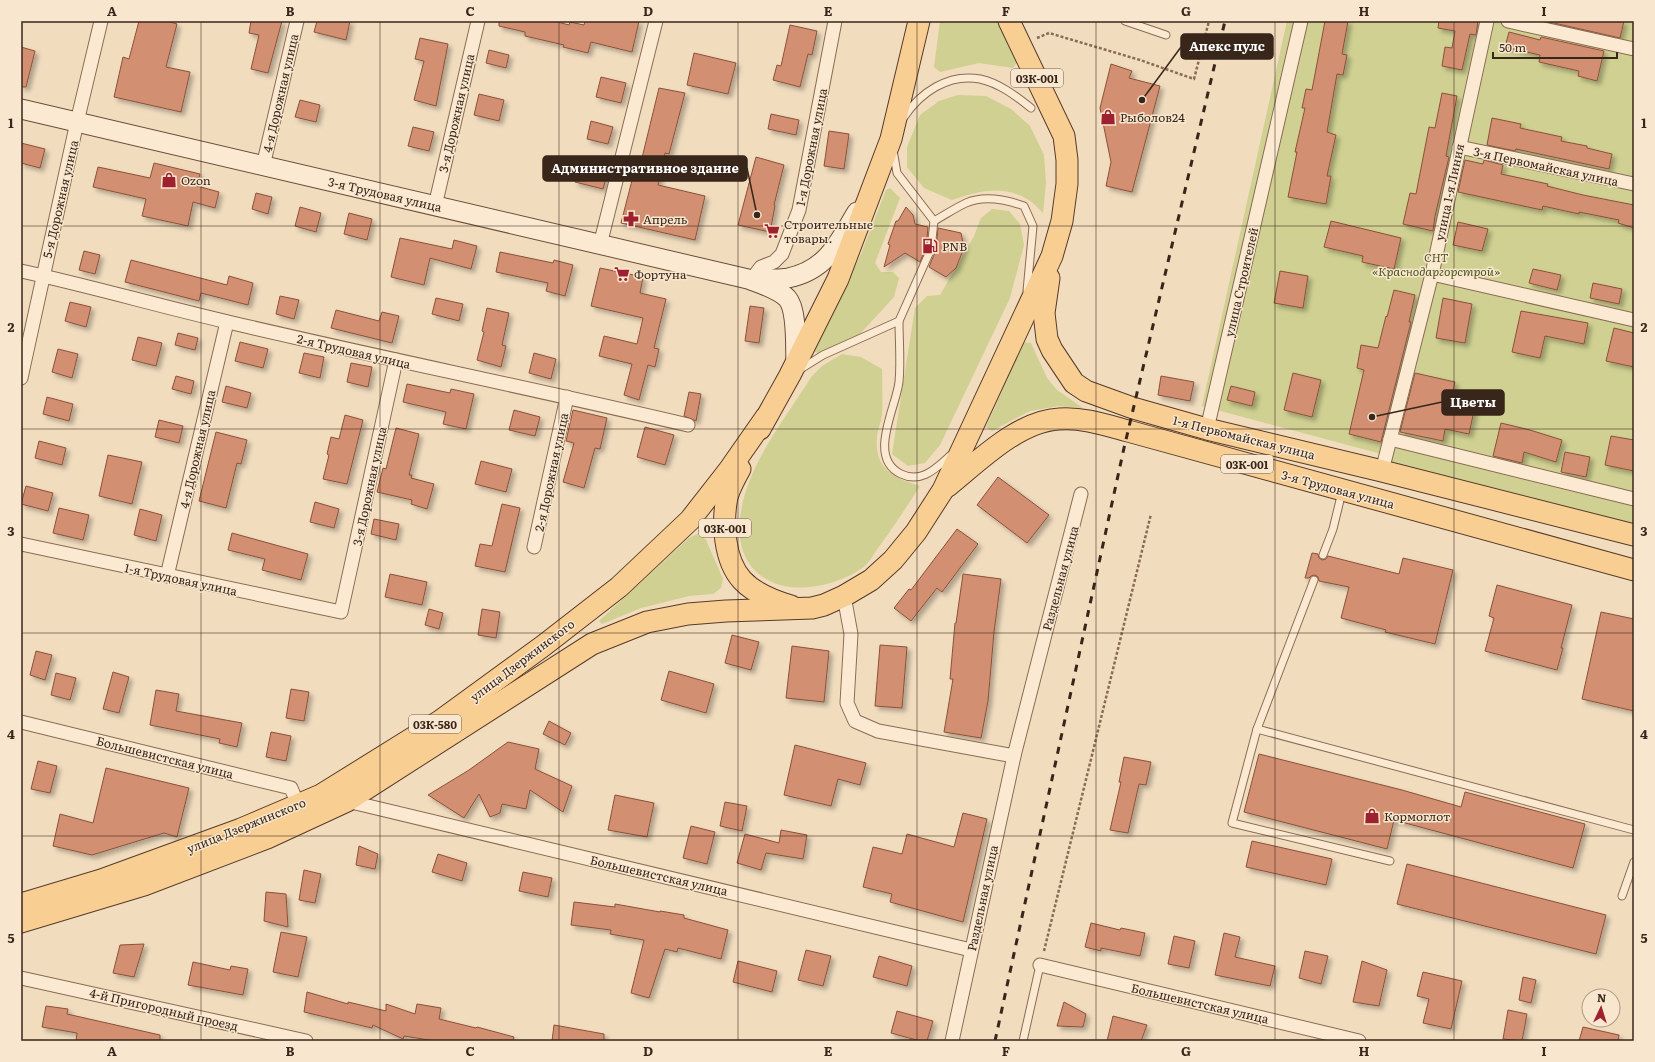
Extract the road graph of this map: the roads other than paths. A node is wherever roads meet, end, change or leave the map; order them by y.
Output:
1 (101, 21) edge
2 (296, 21) edge
3 (478, 21) edge
4 (656, 21) edge
5 (835, 21) edge
6 (919, 21) edge
7 (1125, 21) edge
8 (1301, 21) edge
9 (1487, 21) edge
10 (1508, 21) edge
11 (1012, 23) edge
12 (1166, 35) dead end
13 (1634, 49) edge
14 (1031, 108) dead end
15 (21, 109) edge
16 (77, 122) junction
17 (891, 139) junction
18 (1459, 147) junction
19 (263, 166) junction
20 (1634, 184) edge
21 (874, 185) junction
22 (435, 206) junction
23 (934, 221) junction
24 (600, 244) junction
25 (1052, 256) junction
26 (21, 271) edge
27 (1432, 274) junction
28 (43, 276) junction
29 (750, 279) junction
30 (1025, 313) junction
31 (899, 320) junction
32 (1634, 320) edge
33 (227, 322) junction
34 (396, 360) junction
35 (793, 370) junction
36 (21, 378) edge
37 (568, 397) junction
38 (766, 417) junction
39 (688, 425) dead end
40 (1207, 429) junction
41 (1390, 439) junction
42 (966, 443) junction
43 (1384, 463) junction
44 (943, 490) junction
45 (1342, 490) junction
46 (1082, 494) dead end
47 (1634, 499) edge
48 (1634, 535) edge
49 (21, 544) edge
50 (534, 547) dead end
51 (1323, 555) dead end
52 (1634, 570) edge
53 (167, 576) junction
54 (1314, 580) dead end
55 (844, 596) junction
56 (799, 609) junction
57 (341, 612) joint
58 (21, 722) edge
59 (1257, 729) junction
60 (1014, 756) junction
61 (347, 801) junction
62 (298, 805) junction
63 (1634, 830) edge
64 (1390, 861) dead end
65 (1634, 862) edge
66 (1622, 896) dead end
67 (21, 904) edge
68 (21, 922) edge
69 (971, 950) junction
70 (1040, 965) joint
71 (21, 978) edge
72 (306, 1041) edge
73 (952, 1041) edge
74 (1023, 1041) edge
75 (1360, 1041) edge

1 - 16 street, 5-я Дорожная улица
2 - 19 street, 4-я Дорожная улица
3 - 22 street, 3-я Дорожная улица
4 - 24 street
5 - 29 street, 1-я Дорожная улица
6 - 17 main road, 03К-001
7 - 12 lane
8 - 40 street, улица Строителей
9 - 18 street, улица 1-я Линия
10 - 13 street
11 - 25 main road, 03К-001
14 - 17 lane
15 - 16 street, 3-я Трудовая улица
16 - 19 street, 3-я Трудовая улица
16 - 28 street, 5-я Дорожная улица
17 - 21 main road, 03К-001
17 - 23 lane
18 - 20 street, 3-я Первомайская улица
18 - 27 street, улица 1-я Линия
19 - 22 street, 3-я Трудовая улица
21 - 29 street, 03К-001
21 - 35 main road, 03К-001
22 - 24 street, 3-я Трудовая улица
23 - 30 lane
23 - 31 lane
24 - 29 street, 3-я Трудовая улица
25 - 30 main road, 03К-001
25 - 40 main road, 1-я Первомайская улица / 03К-001
26 - 28 street, 2-я Трудовая улица
27 - 32 street
27 - 41 street, улица 1-я Линия
28 - 33 street, 2-я Трудовая улица
28 - 36 street, 5-я Дорожная улица
29 - 35 street
30 - 42 main road, 03К-001
31 - 35 lane
31 - 42 lane
33 - 34 street, 2-я Трудовая улица
33 - 53 street, 4-я Дорожная улица
34 - 37 street, 2-я Трудовая улица
34 - 57 street, 3-я Дорожная улица
35 - 38 main road, 03К-001
37 - 39 street, 2-я Трудовая улица
37 - 50 street, 2-я Дорожная улица
38 - 56 main road, 03К-001
38 - 62 main road, улица Дзержинского / 03К-580
40 - 43 main road, 1-я Первомайская улица / 03К-001
41 - 43 street, улица 1-я Линия
41 - 47 street
42 - 44 main road, 03К-001
43 - 48 main road, 03К-001
44 - 45 main road, 3-я Трудовая улица / 03К-001
44 - 55 main road, 03К-001
45 - 51 lane
45 - 52 main road, 3-я Трудовая улица / 03К-001
46 - 60 street, Раздельная улица
49 - 53 street, 1-я Трудовая улица
53 - 57 street, 1-я Трудовая улица
54 - 59 lane
55 - 56 main road, 03К-001
55 - 60 street
56 - 61 main road, улица Дзержинского / 03К-580
58 - 62 street, Большевистская улица
59 - 63 lane
59 - 64 lane
60 - 69 street, Раздельная улица
61 - 68 main road, улица Дзержинского / 03К-580
61 - 69 street, Большевистская улица
62 - 67 main road, улица Дзержинского / 03К-580
65 - 66 lane
69 - 73 street, Раздельная улица
70 - 74 lane
70 - 75 street, Большевистская улица
71 - 72 street, 4-й Пригородный проезд

